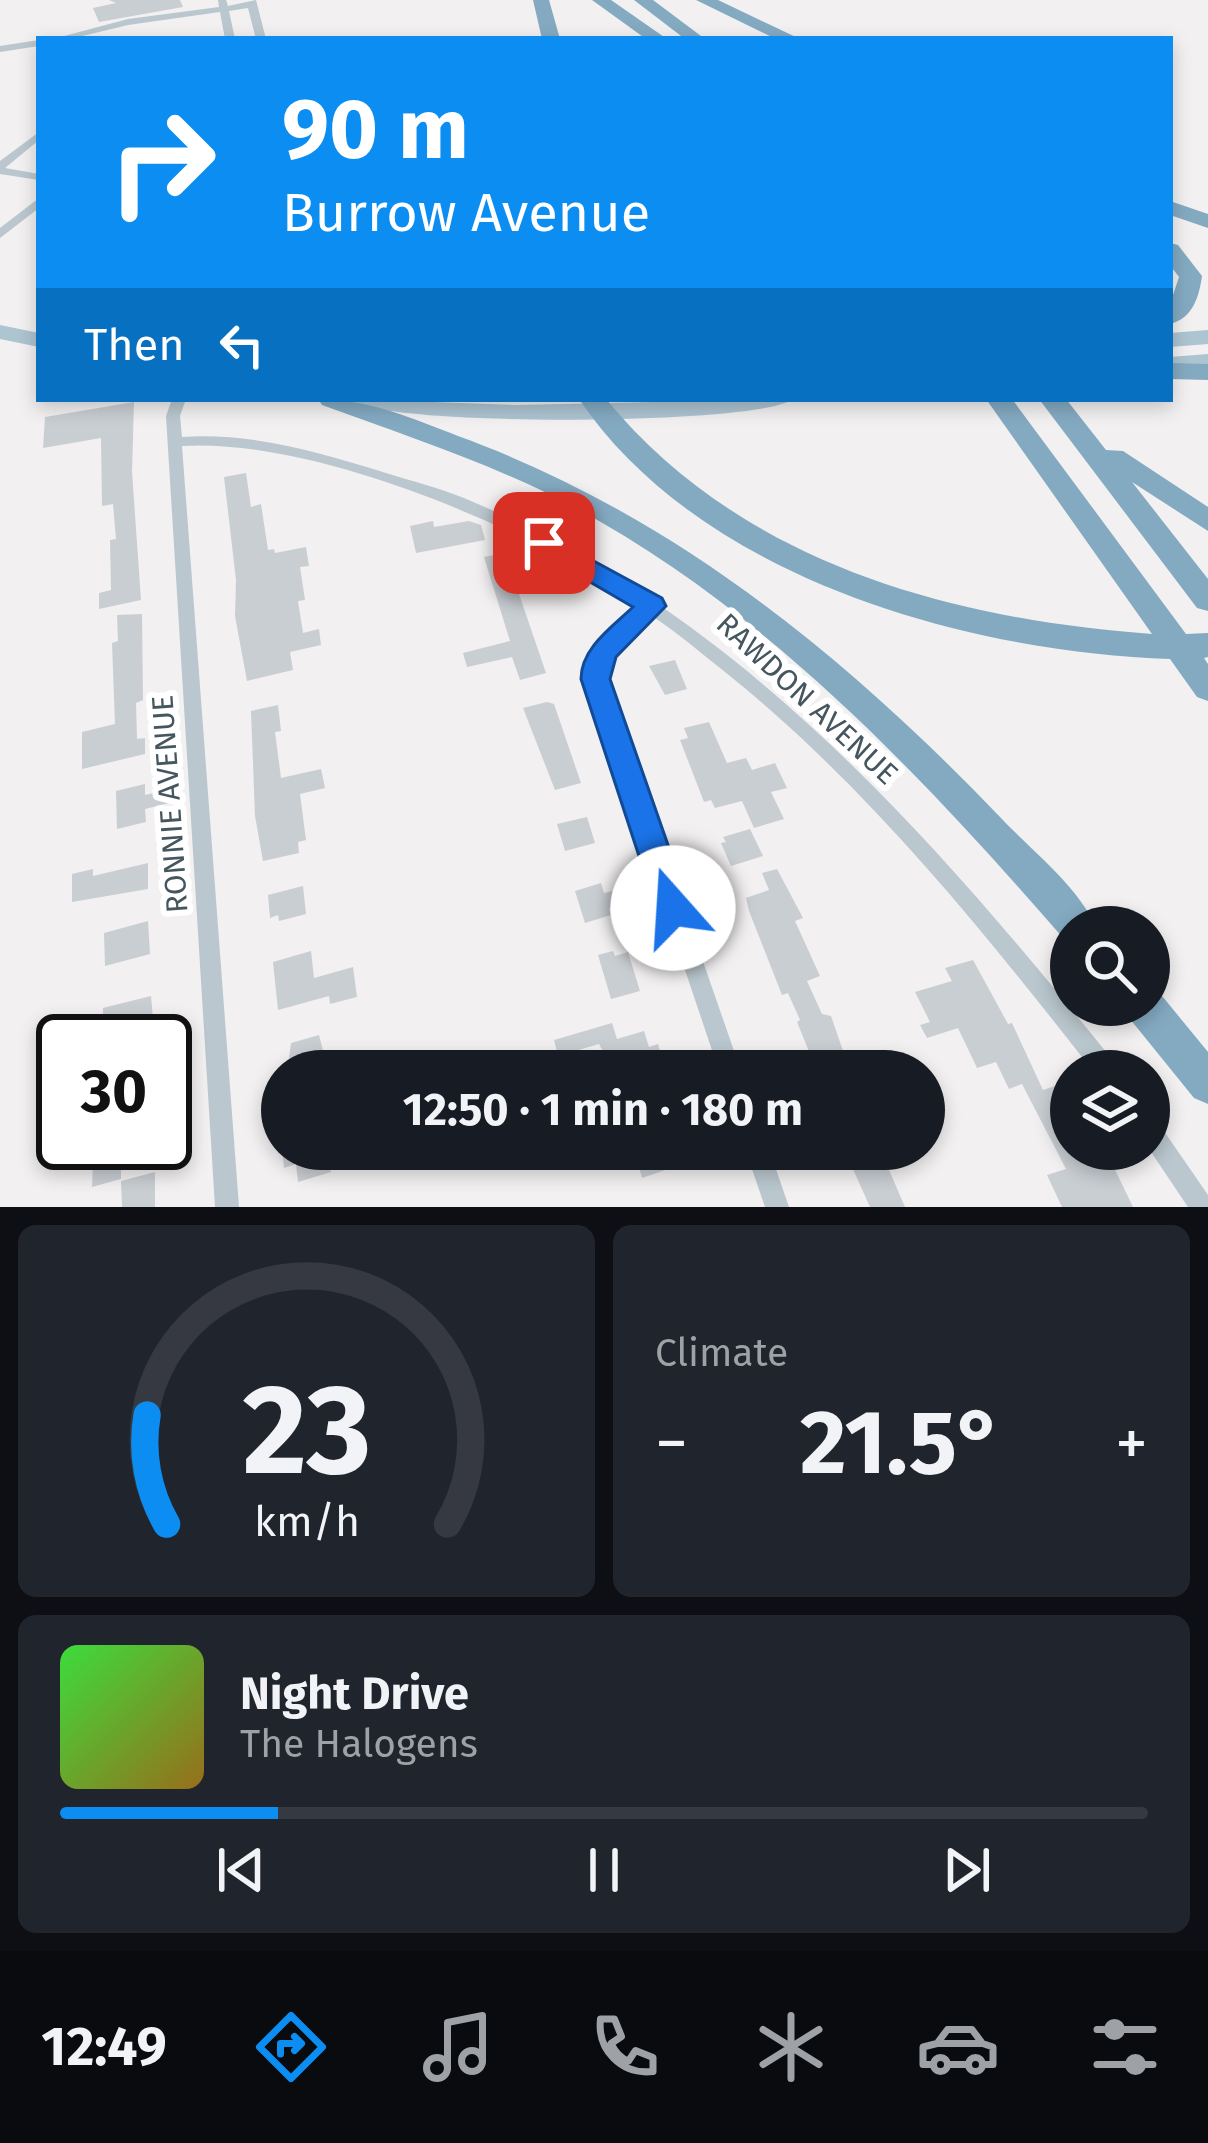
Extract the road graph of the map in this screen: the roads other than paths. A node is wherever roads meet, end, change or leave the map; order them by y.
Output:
1 (542, 0) edge
2 (600, 0) edge
3 (642, 0) edge
4 (704, 0) edge
5 (252, 3) edge
6 (223, 4) edge
7 (550, 34) edge
8 (72, 36) edge
9 (229, 36) edge
10 (260, 36) edge
11 (654, 36) edge
12 (692, 36) edge
13 (783, 36) edge
14 (36, 44) edge
15 (0, 50) edge
16 (36, 138) edge
17 (0, 169) edge
18 (36, 176) edge
19 (36, 204) edge
20 (1173, 208) edge
21 (1208, 222) edge
22 (0, 234) edge
23 (1173, 254) edge
24 (1173, 314) edge
25 (0, 332) edge
26 (1208, 337) edge
27 (36, 339) edge
28 (1173, 340) edge
29 (1208, 361) edge
30 (1173, 367) edge
31 (1173, 368) edge
32 (1208, 373) edge
33 (178, 402) edge
34 (339, 402) edge
35 (386, 402) edge
36 (595, 402) edge
37 (743, 402) edge
38 (1002, 402) edge
39 (1056, 404) edge
40 (175, 442) junction
41 (1208, 521) edge
42 (1201, 591) edge
43 (652, 606) junction
44 (1208, 645) edge
45 (1208, 688) edge
46 (1057, 906) edge
47 (1161, 1026) edge
48 (723, 1050) edge
49 (1089, 1050) edge
50 (1208, 1084) edge
51 (1170, 1160) edge
52 (764, 1170) edge
53 (227, 1207) edge
54 (777, 1207) edge
55 (1202, 1207) edge

1 - 7 highway
2 - 11 highway
3 - 12 highway
4 - 13 highway
5 - 6 street
5 - 10 street
6 - 8 street
6 - 9 street
14 - 15 street
16 - 17 street
17 - 18 street
19 - 22 street
20 - 21 highway
23 - 24 highway
25 - 27 main road
26 - 28 main road
29 - 30 main road
31 - 32 highway
33 - 40 street, RONNIE AVENUE
34 - 46 highway
35 - 37 main road
36 - 44 highway
38 - 45 highway
39 - 41 highway
39 - 42 highway
40 - 43 street, RAWDON AVENUE
40 - 53 street, RONNIE AVENUE
43 - 48 street
43 - 49 street, RAWDON AVENUE
47 - 50 highway
51 - 55 street
52 - 54 street

